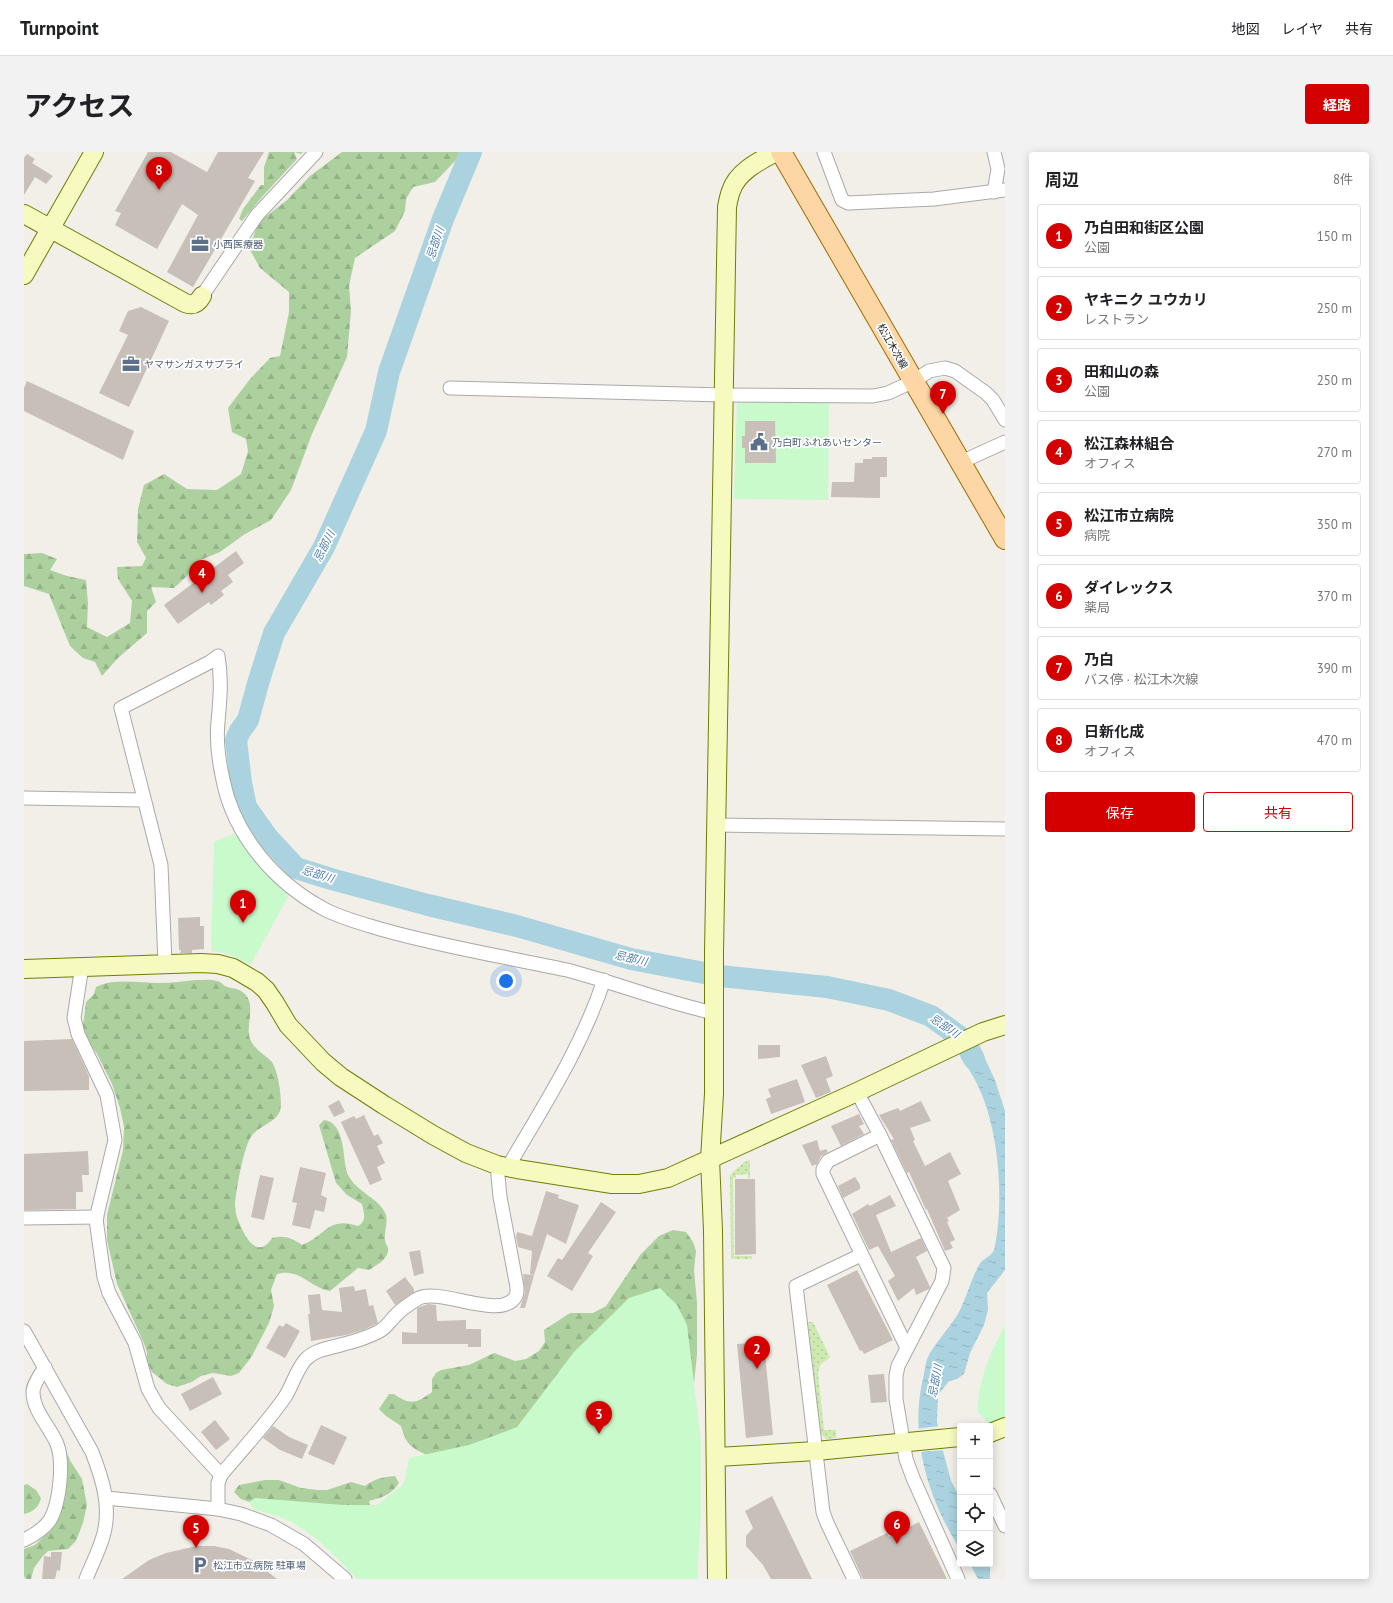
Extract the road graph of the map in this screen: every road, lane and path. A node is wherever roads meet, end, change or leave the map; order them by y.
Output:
1 (94, 152) edge
2 (316, 152) edge
3 (776, 152) edge
4 (781, 152) edge
5 (824, 152) edge
6 (994, 152) edge
7 (999, 191) edge
8 (24, 214) edge
9 (50, 228) junction
10 (24, 274) edge
11 (202, 296) joint
12 (914, 381) junction
13 (450, 388) dead end
14 (724, 394) junction
15 (999, 399) edge
16 (1005, 420) edge
17 (1005, 442) edge
18 (961, 462) junction
19 (1005, 539) edge
20 (24, 798) edge
21 (144, 800) junction
22 (717, 825) junction
23 (1005, 829) edge
24 (165, 963) junction
25 (82, 966) junction
26 (24, 969) edge
27 (604, 980) junction
28 (714, 1011) junction
29 (1005, 1025) edge
30 (858, 1092) junction
31 (880, 1135) junction
32 (710, 1159) junction
33 (503, 1166) junction
34 (97, 1217) junction
35 (24, 1218) edge
36 (861, 1255) junction
37 (24, 1331) edge
38 (907, 1348) junction
39 (45, 1367) junction
40 (1005, 1427) edge
41 (993, 1432) edge
42 (957, 1437) edge
43 (907, 1441) junction
44 (816, 1451) junction
45 (717, 1457) junction
46 (221, 1475) junction
47 (990, 1495) edge
48 (106, 1498) junction
49 (218, 1509) junction
50 (1005, 1526) edge
51 (24, 1540) edge
52 (86, 1579) edge
53 (345, 1579) edge
54 (718, 1579) edge
55 (854, 1579) edge
56 (958, 1579) edge

1 - 9 street
2 - 11 street
3 - 14 street
4 - 12 main road, 松江木次線
5 - 7 street
6 - 7 street
8 - 9 street
9 - 10 street
9 - 11 street
12 - 14 street
12 - 15 street
12 - 18 main road, 松江木次線
13 - 14 street
14 - 22 street
15 - 16 street
17 - 18 street
18 - 19 main road, 松江木次線
20 - 21 street
21 - 24 street
21 - 27 street
22 - 23 street
22 - 28 street
24 - 25 street
24 - 33 street
25 - 26 street
25 - 34 street
27 - 28 street
27 - 33 street
28 - 32 street
29 - 30 street
30 - 31 street
30 - 32 street
31 - 36 street
31 - 38 street
32 - 33 street
32 - 45 street
33 - 46 street
34 - 35 street
34 - 46 street
36 - 38 street
36 - 44 street
37 - 39 street
38 - 43 street
39 - 48 street
39 - 51 street
40 - 41 street
42 - 43 street
43 - 44 street
43 - 56 street
44 - 45 street
44 - 55 street
45 - 54 street
46 - 49 street
47 - 50 street
48 - 49 street
48 - 52 street
49 - 53 street

